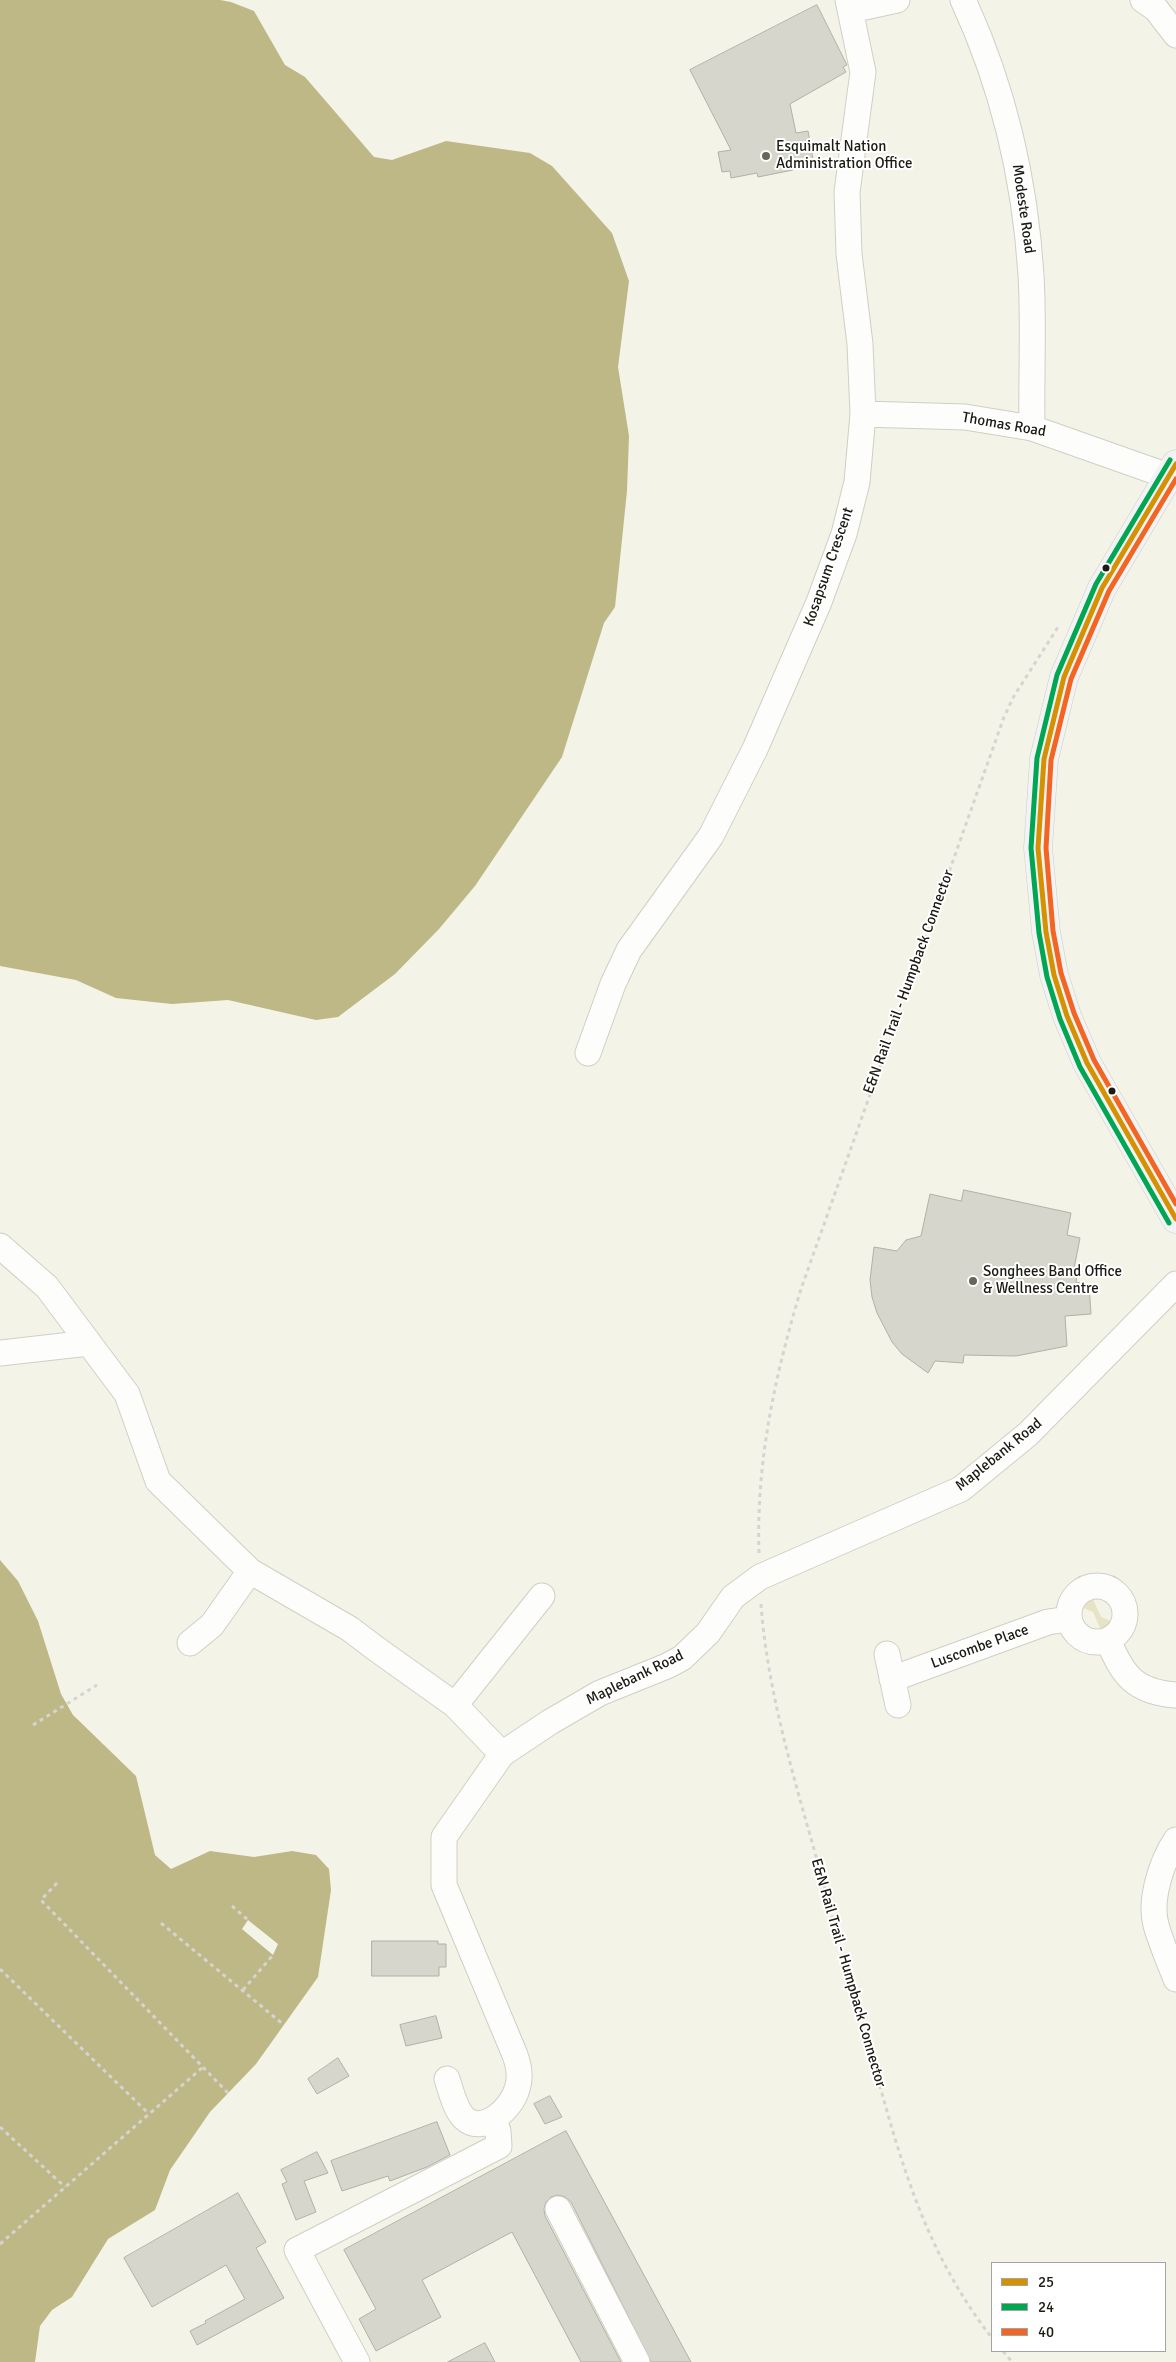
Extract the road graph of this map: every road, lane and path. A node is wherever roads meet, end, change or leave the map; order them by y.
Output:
1 (897, 0) edge
2 (963, 0) edge
3 (1143, 0) edge
4 (849, 5) edge
5 (1176, 34) edge
6 (863, 414) junction
7 (1032, 428) junction
8 (1172, 470) edge
9 (1059, 625) dead end
10 (588, 1053) dead end
11 (1176, 1219) edge
12 (0, 1246) edge
13 (1176, 1284) edge
14 (89, 1343) junction
15 (0, 1353) edge
16 (759, 1557) dead end
17 (250, 1571) junction
18 (542, 1596) dead end
19 (761, 1598) dead end
20 (1069, 1619) junction
21 (1108, 1640) junction
22 (190, 1642) dead end
23 (887, 1654) dead end
24 (892, 1679) junction
25 (98, 1685) dead end
26 (1176, 1695) edge
27 (455, 1705) junction
28 (898, 1705) dead end
29 (34, 1725) dead end
30 (502, 1754) junction
31 (1176, 1840) edge
32 (57, 1883) dead end
33 (232, 1906) dead end
34 (248, 1920) dead end
35 (161, 1923) dead end
36 (273, 1955) dead end
37 (0, 1969) edge
38 (1176, 1979) edge
39 (243, 1990) junction
40 (284, 2025) dead end
41 (203, 2067) junction
42 (447, 2079) dead end
43 (228, 2093) dead end
44 (149, 2114) junction
45 (493, 2119) junction
46 (0, 2127) edge
47 (65, 2187) junction
48 (558, 2209) dead end
49 (0, 2244) edge
50 (991, 2336) edge
51 (1004, 2352) edge
52 (357, 2362) edge
53 (637, 2362) edge
54 (1012, 2362) edge

1 - 4 street
2 - 7 street, Modeste Road
3 - 5 street
4 - 6 street, Kosapsum Crescent
6 - 7 street, Thomas Road
6 - 10 street, Kosapsum Crescent
7 - 8 street, Thomas Road
8 - 11 main road
9 - 16 path, E&N Rail Trail - Humpback Connector
12 - 14 street
13 - 30 street, Maplebank Road
14 - 15 street
14 - 17 street
17 - 22 street
17 - 27 street
18 - 27 street
19 - 50 path, E&N Rail Trail - Humpback Connector
20 - 21 street
20 - 21 street
20 - 24 street, Luscombe Place
21 - 26 street
23 - 24 street
24 - 28 street
25 - 29 path
27 - 30 street
30 - 45 street, Maplebank Road
31 - 38 street
32 - 41 path
33 - 34 path
35 - 39 path
36 - 39 path
37 - 44 path
39 - 40 path
41 - 43 path
41 - 44 path
42 - 45 street
44 - 47 path
45 - 52 street
46 - 47 path
47 - 49 path
48 - 53 street
51 - 54 path

